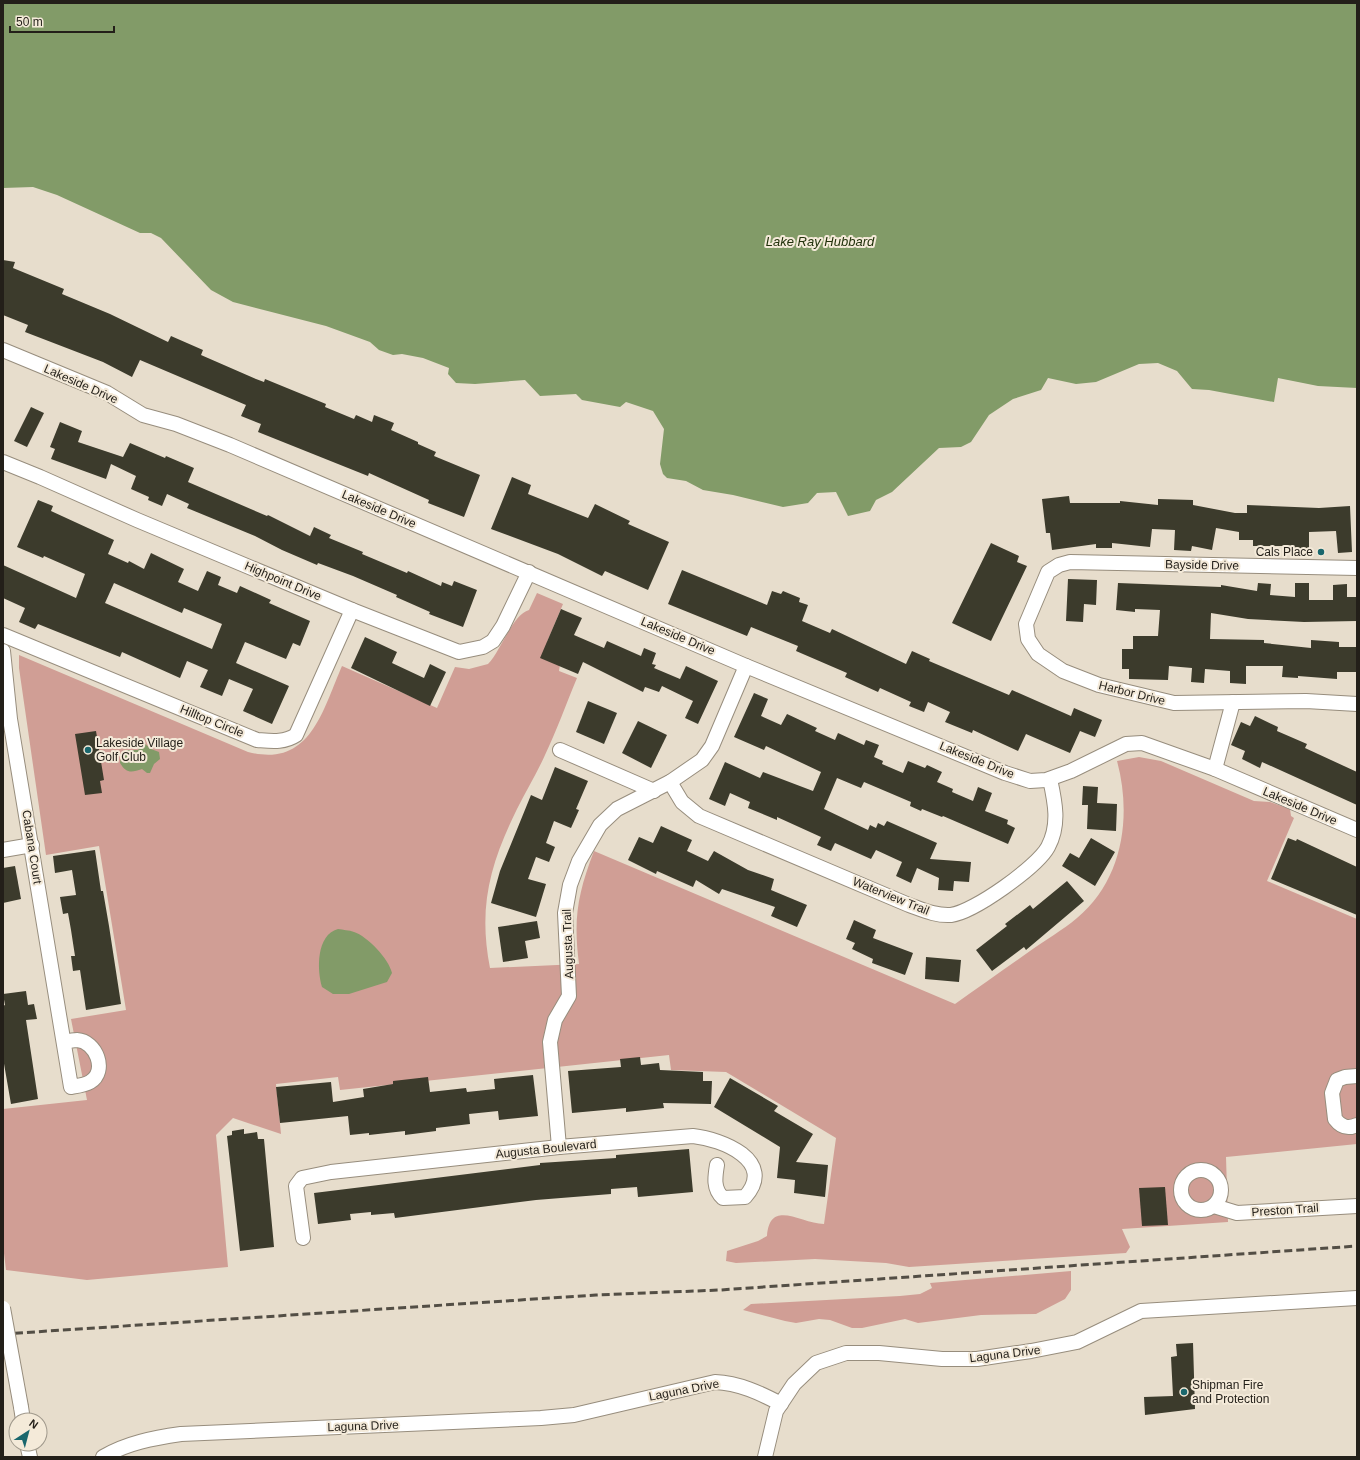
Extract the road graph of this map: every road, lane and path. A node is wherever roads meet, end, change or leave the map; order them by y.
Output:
1 (3, 350) edge
2 (3, 462) edge
3 (1357, 568) edge
4 (529, 572) junction
5 (352, 610) junction
6 (3, 635) edge
7 (3, 651) edge
8 (1038, 654) joint
9 (746, 666) junction
10 (1233, 702) junction
11 (1357, 704) edge
12 (560, 750) dead end
13 (1215, 769) junction
14 (1050, 779) junction
15 (670, 782) junction
16 (654, 791) junction
17 (1357, 830) edge
18 (32, 845) junction
19 (3, 850) edge
20 (65, 1042) dead end
21 (1357, 1076) edge
22 (1357, 1125) edge
23 (559, 1148) junction
24 (717, 1166) dead end
25 (1214, 1206) dead end
26 (1357, 1206) edge
27 (302, 1238) dead end
28 (1357, 1298) edge
29 (3, 1308) edge
30 (781, 1404) junction
31 (22, 1412) edge
32 (103, 1457) edge
33 (765, 1457) edge

1 - 4 street, Lakeside Drive
2 - 5 street, Highpoint Drive
3 - 8 street, Bayside Drive
4 - 5 street, Highpoint Drive
4 - 9 street, Lakeside Drive
5 - 6 street, Hilltop Circle
7 - 18 street, Cabana Court
8 - 10 street, Harbor Drive
9 - 14 street, Lakeside Drive
9 - 15 street, Augusta Trail
10 - 11 street, Harbor Drive
10 - 13 street
12 - 16 street
13 - 14 street, Lakeside Drive
13 - 17 street, Lakeside Drive
14 - 15 street, Waterview Trail
15 - 16 street, Augusta Trail
16 - 23 street, Augusta Trail
18 - 19 street
18 - 20 street, Cabana Court
21 - 22 street
23 - 24 street, Augusta Boulevard
23 - 27 street, Augusta Boulevard
25 - 26 street, Preston Trail
28 - 30 street, Laguna Drive
29 - 31 street, bridge
30 - 32 street, Laguna Drive
30 - 33 street

